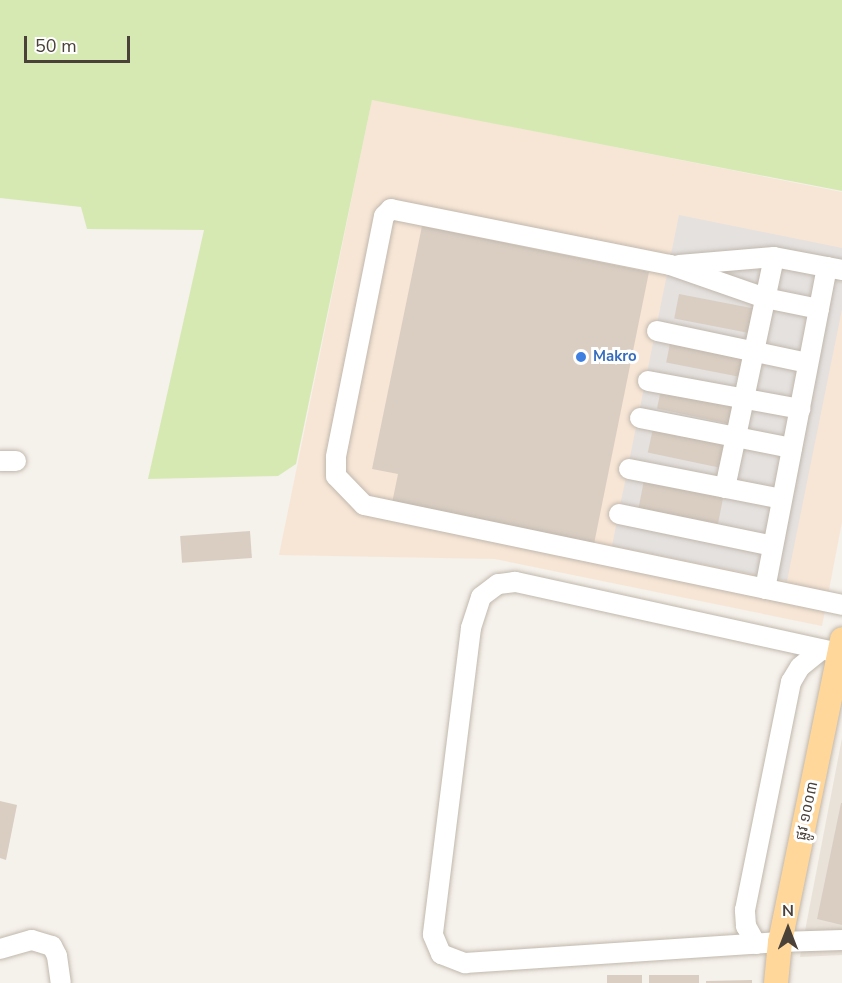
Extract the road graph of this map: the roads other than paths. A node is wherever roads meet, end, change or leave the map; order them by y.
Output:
1 (774, 257) junction
2 (670, 265) junction
3 (834, 268) edge
4 (765, 297) junction
5 (819, 309) junction
6 (657, 331) dead end
7 (753, 352) junction
8 (808, 363) junction
9 (648, 381) dead end
10 (744, 399) junction
11 (800, 409) junction
12 (640, 418) dead end
13 (736, 437) junction
14 (792, 448) junction
15 (629, 469) dead end
16 (725, 488) junction
17 (782, 499) junction
18 (619, 514) dead end
19 (773, 546) junction
20 (765, 589) junction
21 (842, 605) edge
22 (834, 648) edge
23 (842, 940) edge
24 (780, 942) junction
25 (756, 944) junction
26 (0, 949) edge
27 (61, 983) edge
28 (776, 983) edge

1 - 2 street
1 - 3 street
1 - 4 street
2 - 4 street
2 - 20 street
3 - 5 street
4 - 5 street
4 - 7 street
5 - 8 street
6 - 7 street
7 - 8 street
7 - 10 street
8 - 11 street
9 - 10 street
10 - 11 street
10 - 13 street
11 - 14 street
12 - 13 street
13 - 14 street
13 - 16 street
14 - 17 street
15 - 16 street
16 - 17 street
17 - 19 street
18 - 19 street
19 - 20 street
20 - 21 street
22 - 24 main road, ផ្លូវ ១០០៣
22 - 25 street
22 - 25 street
23 - 24 street
24 - 25 street
24 - 28 main road, ផ្លូវ ១០០៣
26 - 27 street

